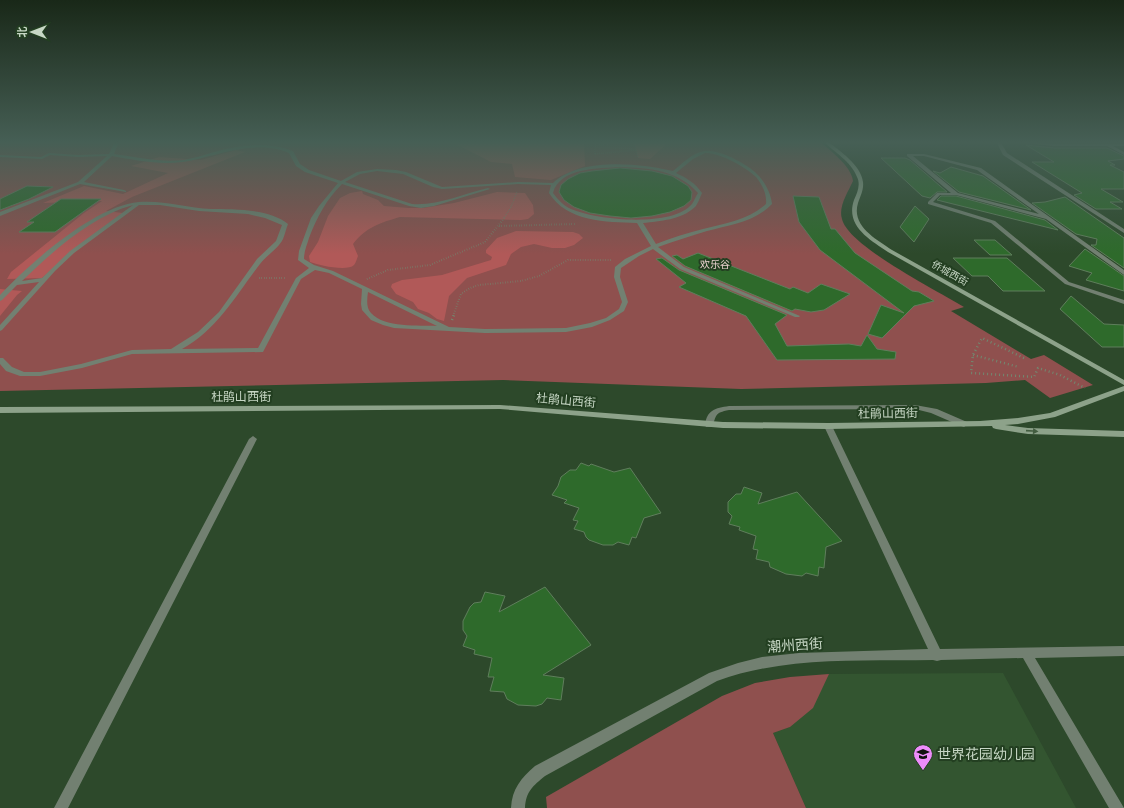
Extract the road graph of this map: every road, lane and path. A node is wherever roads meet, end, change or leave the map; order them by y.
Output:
1 (85, 179) edge
2 (334, 179) edge
3 (346, 179) edge
4 (417, 179) edge
5 (560, 179) edge
6 (685, 179) edge
7 (758, 179) edge
8 (860, 179) edge
9 (938, 179) edge
10 (992, 179) edge
11 (1043, 179) edge
12 (342, 181) junction
13 (80, 183) junction
14 (518, 183) junction
15 (506, 184) junction
16 (554, 184) junction
17 (124, 191) dead end
18 (956, 194) junction
19 (140, 204) junction
20 (0, 214) edge
21 (1047, 218) junction
22 (640, 221) junction
23 (578, 224) dead end
24 (499, 226) junction
25 (1124, 231) edge
26 (655, 248) junction
27 (625, 261) junction
28 (313, 268) junction
29 (1124, 273) edge
30 (299, 278) junction
31 (246, 279) junction
32 (43, 280) junction
33 (16, 283) junction
34 (357, 284) junction
35 (365, 288) junction
36 (0, 299) edge
37 (1124, 302) edge
38 (797, 316) dead end
39 (0, 329) edge
40 (449, 329) junction
41 (173, 351) junction
42 (973, 355) junction
43 (1024, 358) dead end
44 (0, 360) edge
45 (1019, 367) dead end
46 (1124, 383) edge
47 (1085, 388) dead end
48 (1124, 388) edge
49 (0, 410) edge
50 (964, 424) junction
51 (980, 424) junction
52 (709, 425) junction
53 (828, 426) junction
54 (1124, 434) edge
55 (253, 439) dead end
56 (1124, 651) edge
57 (1026, 653) junction
58 (937, 656) junction
59 (61, 808) edge
60 (518, 808) edge
61 (1117, 808) edge

1 - 13 street
2 - 12 street
3 - 12 street
4 - 15 street
5 - 16 street
6 - 22 street
7 - 26 street
8 - 46 street, 侨城西街
9 - 18 street
10 - 21 street
11 - 25 street
12 - 15 street
12 - 28 street
13 - 17 street
13 - 20 street
14 - 15 street
14 - 16 street
14 - 24 path
16 - 22 street
18 - 21 street
18 - 37 street
19 - 31 street
19 - 32 street
19 - 33 street
21 - 29 street
22 - 26 street
23 - 24 path
24 - 34 path
26 - 27 street
26 - 38 street
27 - 40 path
27 - 40 street
28 - 30 street
28 - 34 street
30 - 31 path
30 - 41 street
31 - 41 street
32 - 33 street
32 - 39 street
33 - 36 street
34 - 35 street
35 - 40 street
35 - 40 street
41 - 44 street
42 - 43 path
42 - 45 path
42 - 47 path
48 - 51 street, 杜鹃山西街
49 - 52 street, 杜鹃山西街
50 - 51 street, 杜鹃山西街
50 - 52 street
50 - 53 street, 杜鹃山西街
51 -> 54 street
52 - 53 street, 杜鹃山西街
53 - 58 street
55 - 59 street
56 - 57 street, 潮州西街
57 - 58 street, 潮州西街
57 - 61 street
58 - 60 street, 潮州西街

